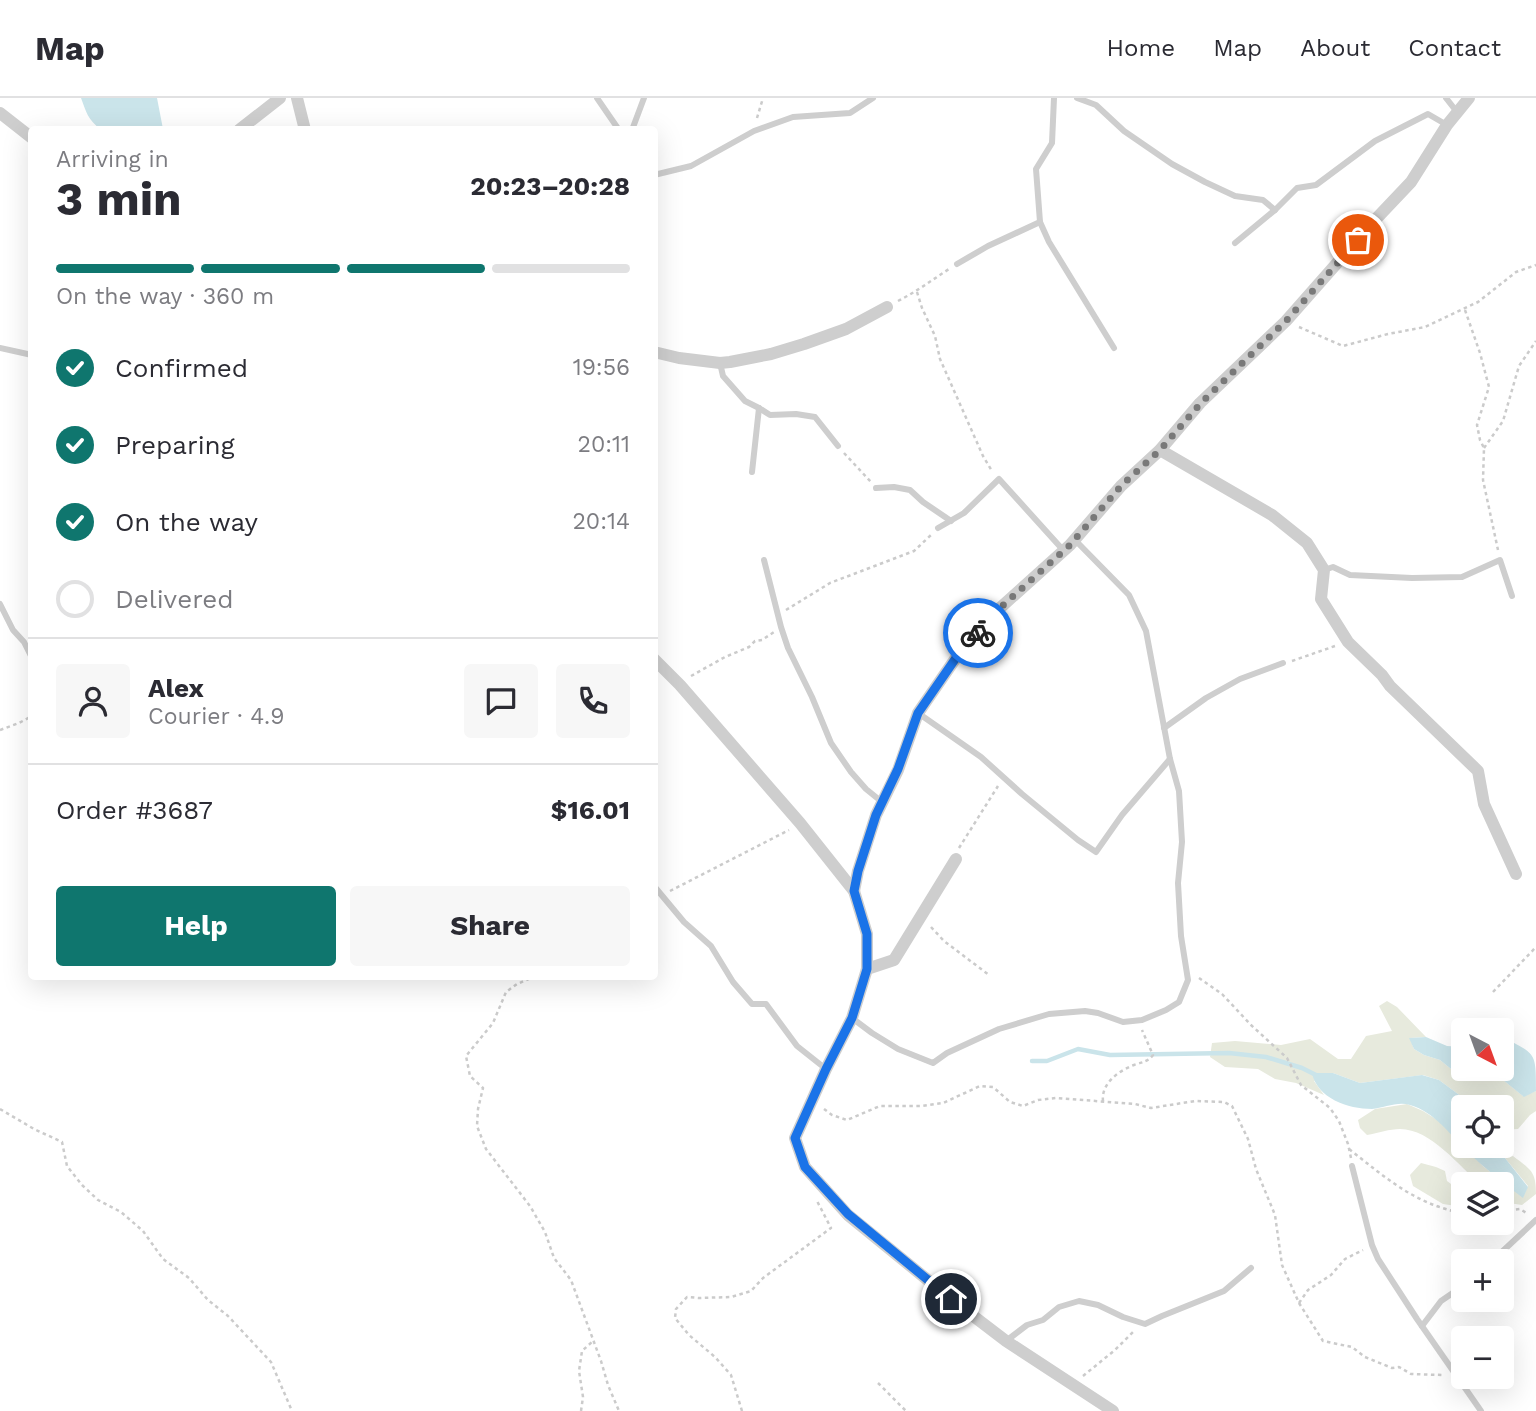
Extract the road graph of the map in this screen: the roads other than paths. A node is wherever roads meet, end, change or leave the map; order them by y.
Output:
1 (280, 98) edge
2 (297, 98) edge
3 (597, 98) edge
4 (643, 98) edge
5 (873, 98) edge
6 (1054, 98) edge
7 (1077, 98) edge
8 (1446, 98) edge
9 (1469, 98) edge
10 (1457, 112) junction
11 (0, 113) edge
12 (1447, 125) junction
13 (244, 126) edge
14 (304, 126) edge
15 (616, 126) edge
16 (633, 126) edge
17 (28, 135) edge
18 (658, 174) edge
19 (1275, 211) junction
20 (1040, 222) junction
21 (1234, 243) dead end
22 (957, 264) road end
23 (887, 307) road end
24 (0, 348) edge
25 (1114, 348) dead end
26 (658, 353) edge
27 (28, 354) edge
28 (720, 363) junction
29 (759, 408) junction
30 (838, 446) road end
31 (1160, 450) junction
32 (752, 472) dead end
33 (876, 488) road end
34 (951, 521) junction
35 (938, 528) road end
36 (1074, 540) junction
37 (1063, 551) junction
38 (764, 560) dead end
39 (1324, 570) junction
40 (1512, 596) dead end
41 (0, 604) edge
42 (28, 650) edge
43 (658, 663) edge
44 (1283, 663) road end
45 (918, 713) junction
46 (1164, 728) junction
47 (1170, 759) junction
48 (883, 802) junction
49 (956, 859) road end
50 (1516, 874) dead end
51 (658, 890) edge
52 (854, 891) junction
53 (867, 969) junction
54 (852, 1018) junction
55 (826, 1069) junction
56 (1352, 1166) road end
57 (1536, 1220) edge
58 (1505, 1249) edge
59 (1251, 1268) dead end
60 (1451, 1294) edge
61 (1422, 1326) junction
62 (1006, 1341) junction
63 (1113, 1411) edge
64 (1481, 1411) edge

1 - 13 street
2 - 14 street
3 - 15 lane
4 - 16 lane
5 - 18 lane
6 - 20 lane
7 - 19 lane
8 - 10 lane
9 - 10 street
10 - 12 street
11 - 17 street
12 - 19 lane
12 - 31 street
19 - 21 lane
20 - 22 lane
20 - 25 lane
23 - 28 street
24 - 27 lane
26 - 28 street
28 - 29 lane
29 - 30 lane
29 - 32 lane
31 - 36 street
31 - 39 street
33 - 34 lane
34 - 35 lane
34 - 37 lane
36 - 37 street
36 - 46 lane
37 - 45 street
38 - 48 lane
39 - 40 lane
39 - 50 street
41 - 42 lane
43 - 52 street
44 - 46 lane
45 - 47 lane
45 - 48 street
46 - 47 lane
47 - 54 lane
48 - 52 street
49 - 53 street
51 - 55 lane
52 - 53 street
53 - 54 street
54 - 55 street
55 - 62 street
56 - 61 lane
57 - 58 lane
59 - 62 lane
60 - 61 lane
61 - 64 lane
62 - 63 street

